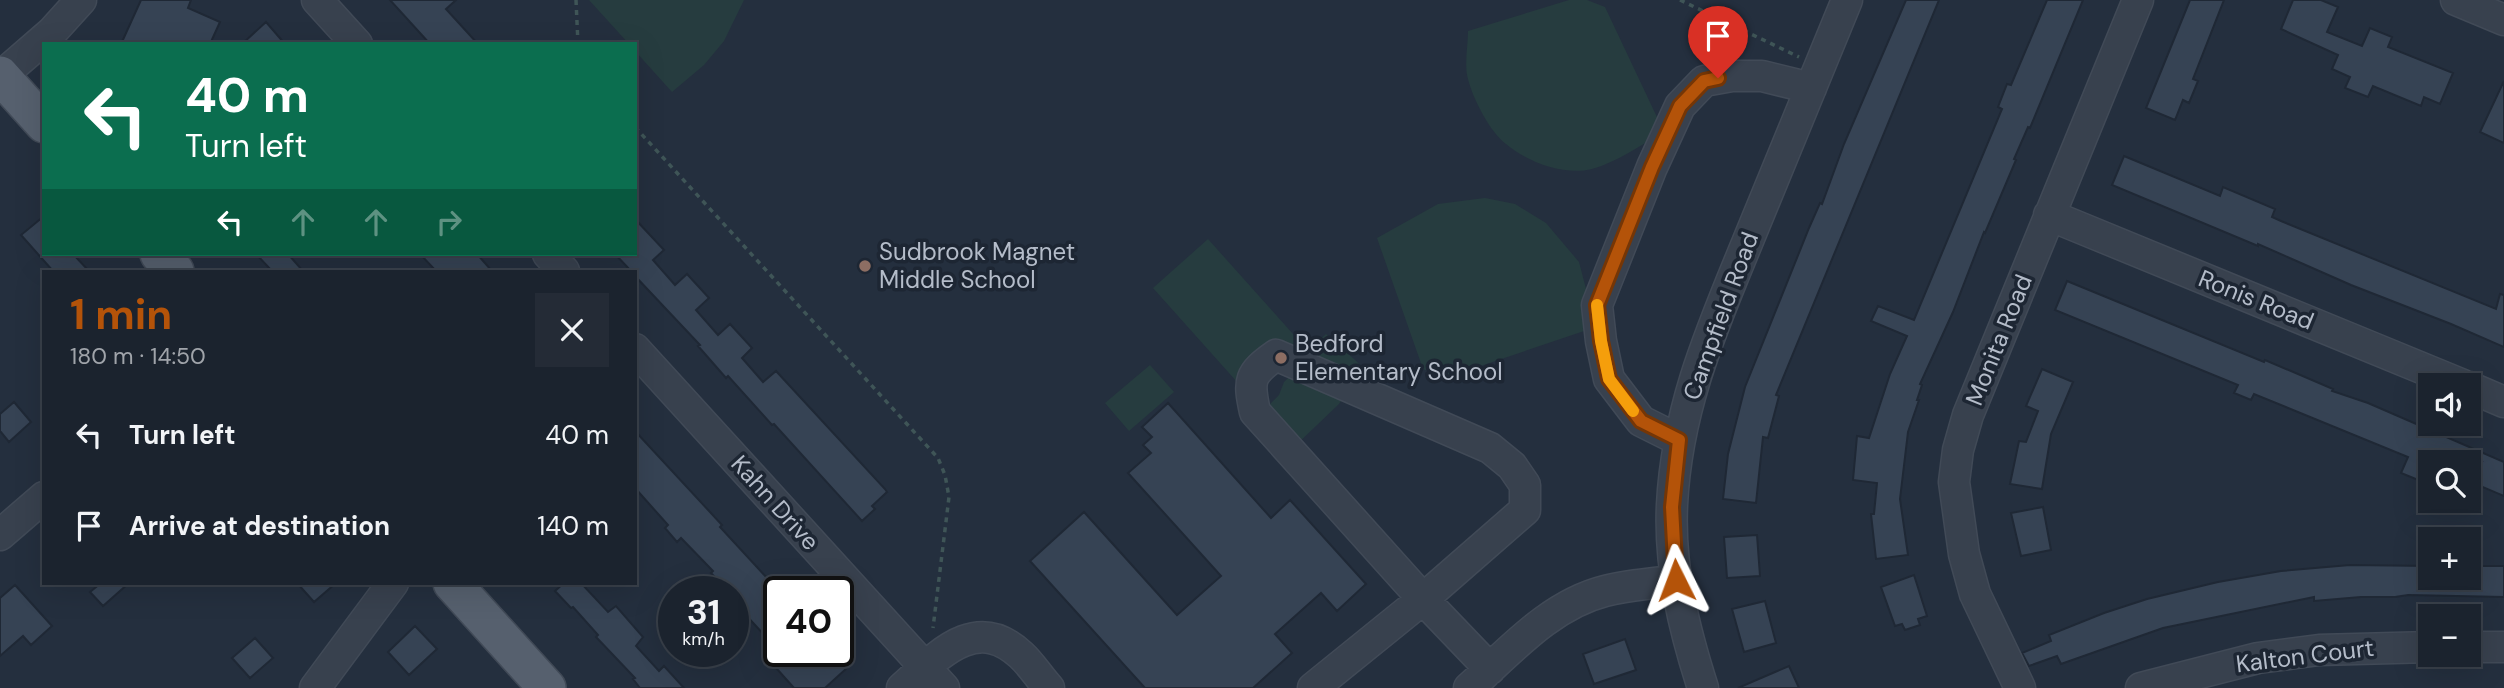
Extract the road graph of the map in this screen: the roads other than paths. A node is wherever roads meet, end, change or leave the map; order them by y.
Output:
1 (81, 0) edge
2 (317, 0) edge
3 (1847, 0) edge
4 (2138, 0) edge
5 (2456, 0) edge
6 (2504, 20) edge
7 (355, 42) edge
8 (0, 76) edge
9 (1815, 77) junction
10 (42, 122) edge
11 (2049, 215) junction
12 (161, 256) edge
13 (550, 256) edge
14 (174, 270) edge
15 (563, 270) edge
16 (637, 351) edge
17 (2434, 373) edge
18 (2481, 392) edge
19 (2504, 402) edge
20 (1679, 440) junction
21 (42, 498) edge
22 (0, 535) edge
23 (1676, 580) junction
24 (392, 585) edge
25 (454, 585) edge
26 (1423, 599) junction
27 (2418, 647) edge
28 (2481, 647) edge
29 (2504, 647) edge
30 (934, 678) edge
31 (1480, 679) edge
32 (315, 688) edge
33 (547, 688) edge
34 (902, 688) edge
35 (1049, 688) edge
36 (1313, 688) edge
37 (1703, 688) edge
38 (2020, 688) edge
39 (2141, 688) edge

1 - 8 street
2 - 7 street
3 - 9 street, Campfield Road
4 - 11 street, Monita Road
5 - 6 street
8 - 10 main road
9 - 20 street, Campfield Road
9 - 20 street
11 - 17 street, Ronis Road
11 - 38 street, Monita Road
12 - 14 main road
13 - 15 street
16 - 30 street, Kahn Drive
18 - 19 street
20 - 23 street, Campfield Road
21 - 22 street
23 - 31 street
23 - 37 street, Campfield Road
24 - 32 street
25 - 33 main road
26 - 26 street
26 - 31 street
26 - 36 street
27 - 39 street, Kalton Court
28 - 29 street
30 - 34 street
30 - 35 street

